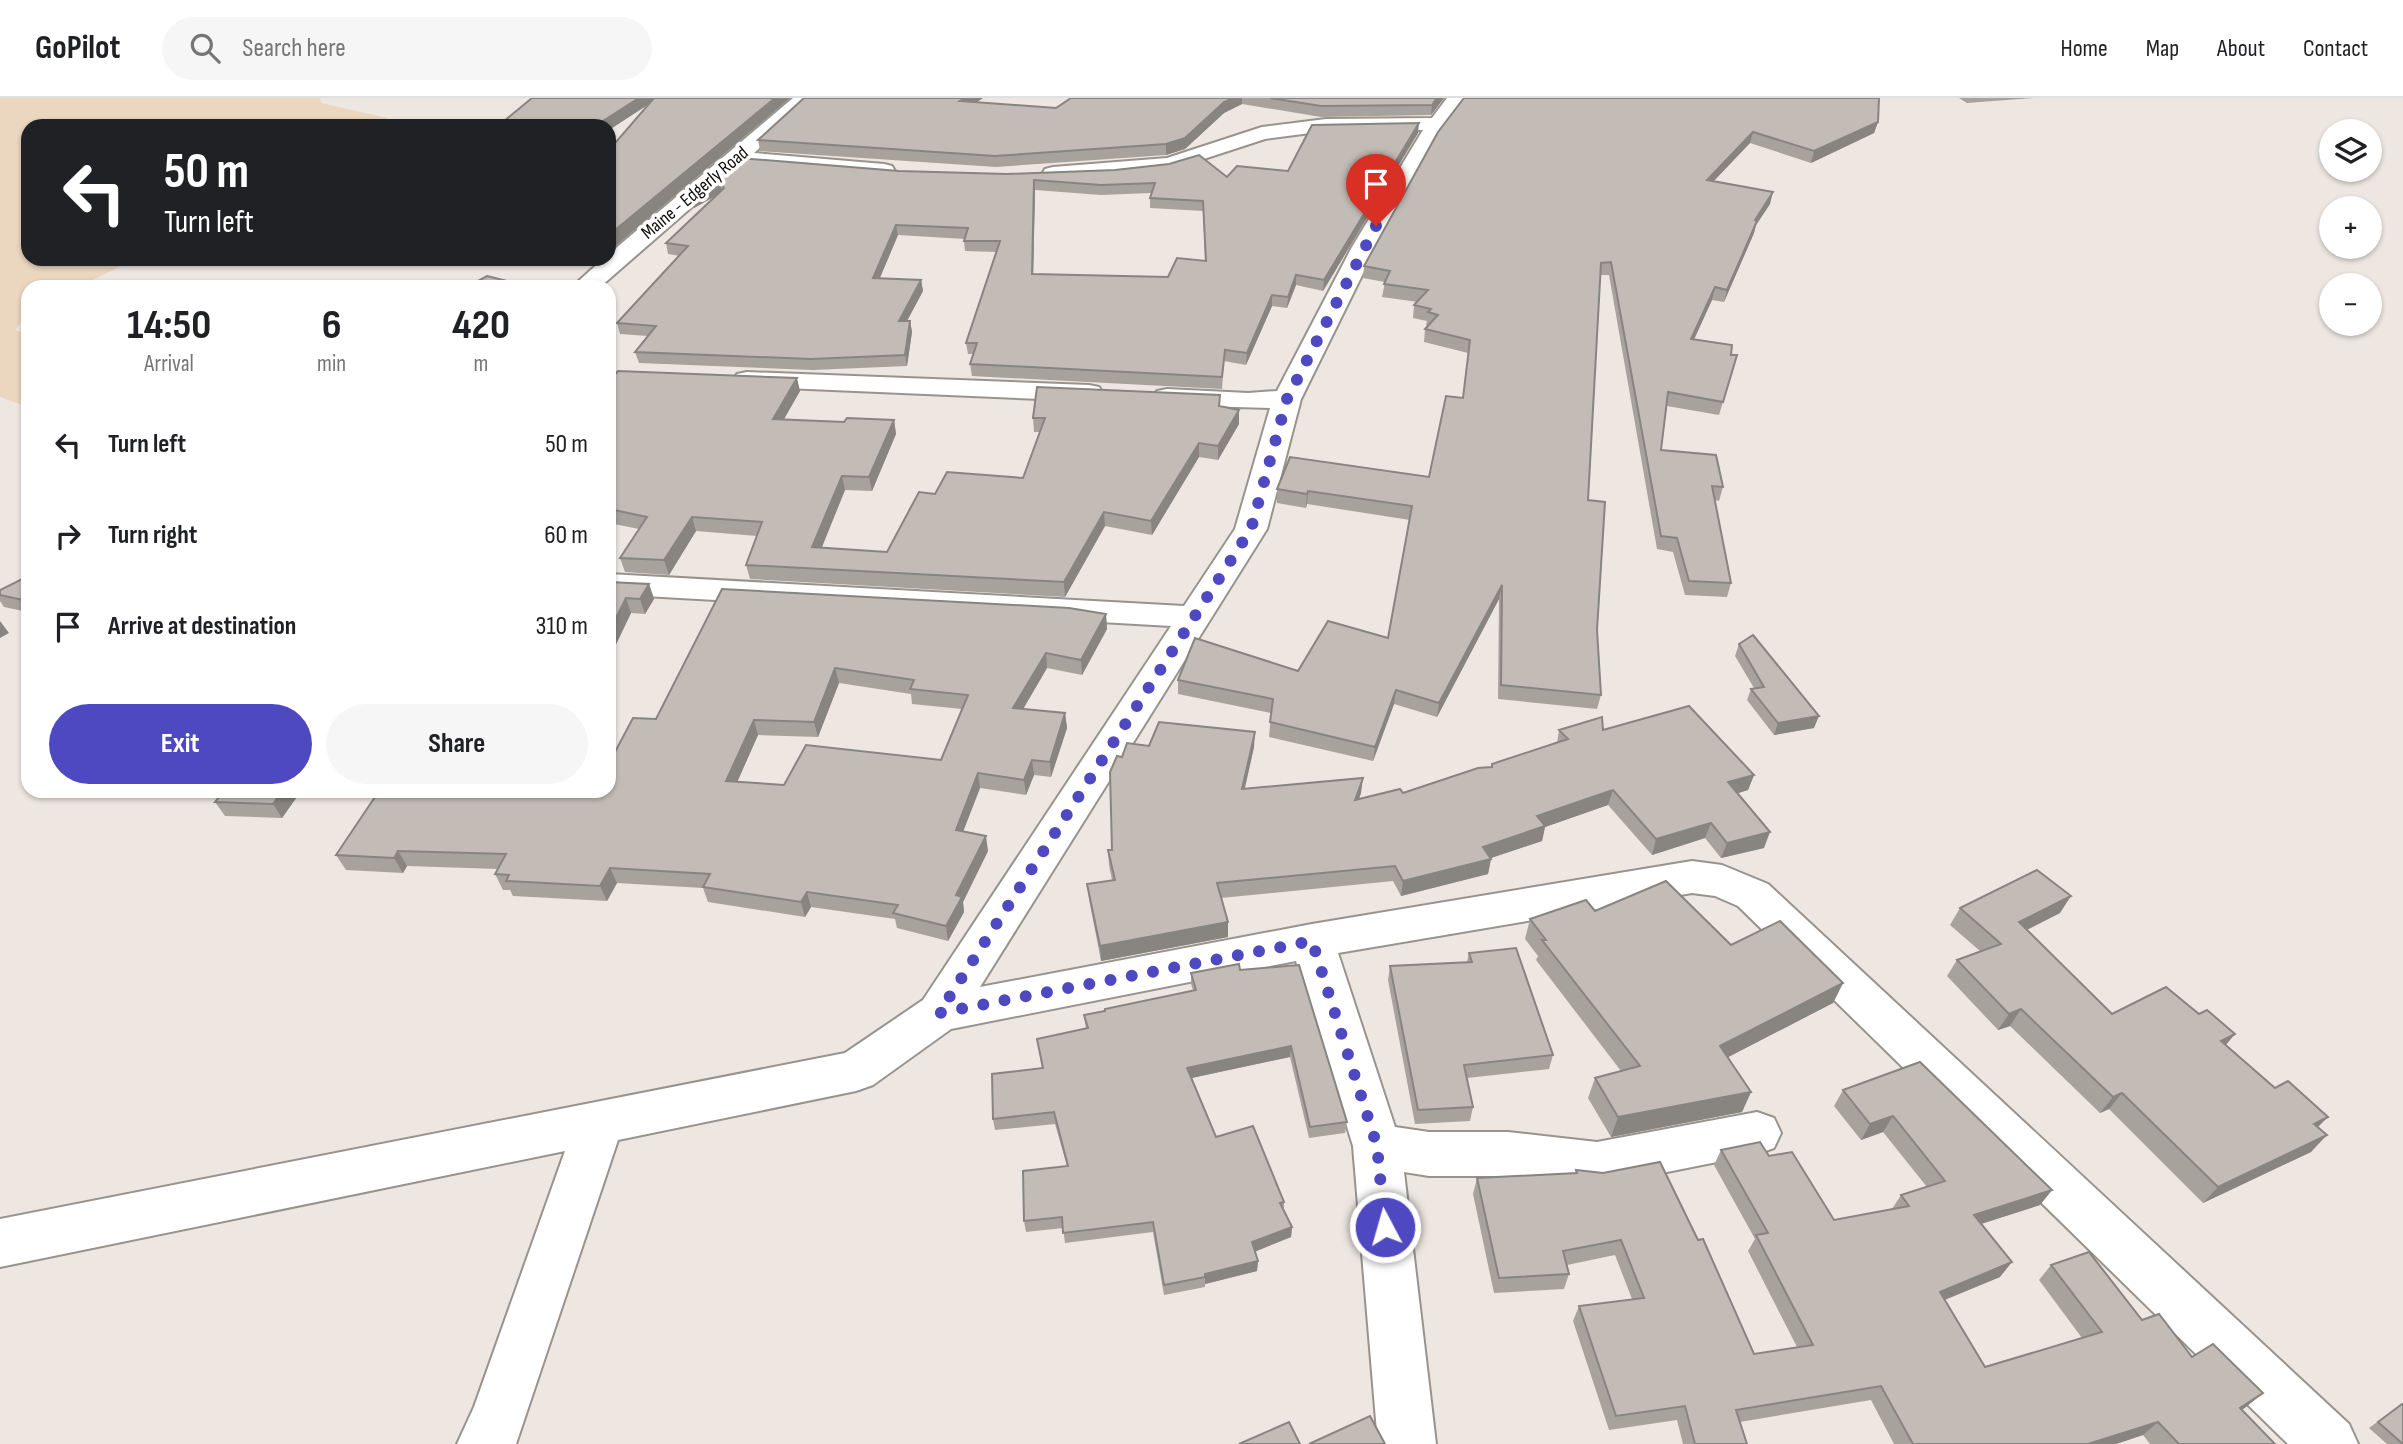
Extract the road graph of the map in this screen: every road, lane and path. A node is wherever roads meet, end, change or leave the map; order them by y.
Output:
1 (805, 98) edge
2 (1449, 111) edge
3 (737, 158) junction
4 (910, 173) edge
5 (1036, 174) edge
6 (616, 261) edge
7 (610, 266) edge
8 (593, 280) edge
9 (723, 379) edge
10 (1287, 399) junction
11 (616, 584) edge
12 (1194, 617) junction
13 (1312, 941) junction
14 (939, 1013) junction
15 (599, 1124) junction
16 (1757, 1133) dead end
17 (1377, 1146) junction
18 (0, 1243) edge
19 (486, 1444) edge
20 (1407, 1444) edge
21 (2329, 1444) edge

1 - 3 street, Maine - Edgerly Road
2 - 5 street
2 - 10 street
3 - 4 street
3 - 6 street, Maine - Edgerly Road
7 - 8 street, Maine - Edgerly Road
9 - 10 street
10 - 12 street
11 - 12 street
12 - 14 street
13 - 14 street
13 - 17 street
13 - 21 street
14 - 15 street
15 - 18 street
15 - 19 street
16 - 17 street
17 - 20 street

